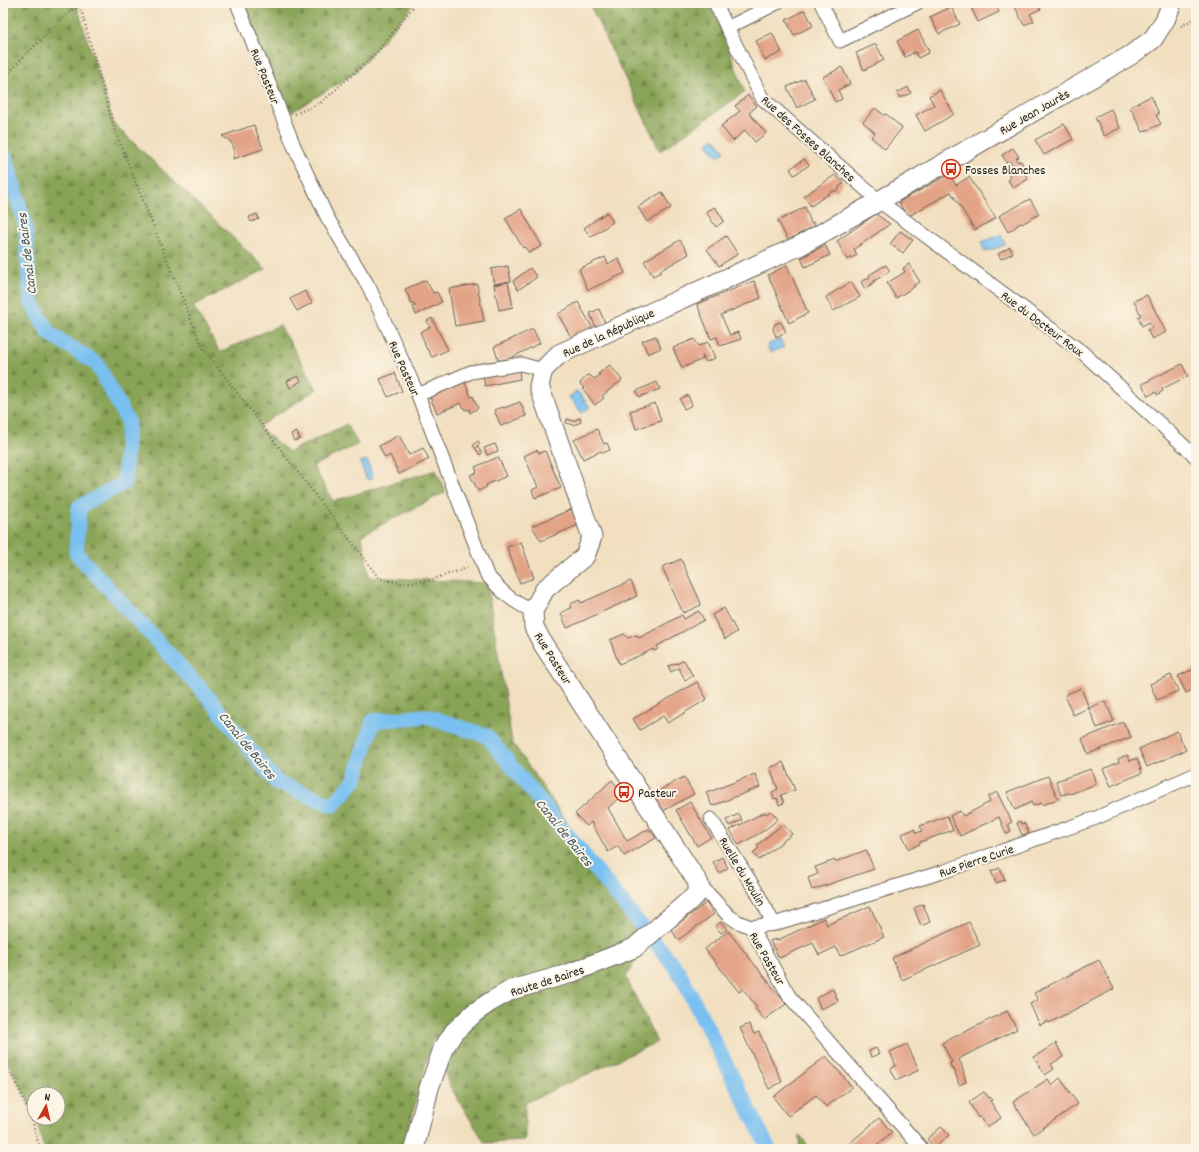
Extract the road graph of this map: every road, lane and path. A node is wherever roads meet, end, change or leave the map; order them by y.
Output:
1 (72, 3) edge
2 (89, 3) edge
3 (237, 3) edge
4 (416, 3) edge
5 (715, 3) edge
6 (777, 3) edge
7 (821, 3) edge
8 (917, 3) edge
9 (1172, 3) edge
10 (80, 6) junction
11 (72, 10) junction
12 (727, 28) junction
13 (3, 87) edge
14 (283, 120) junction
15 (879, 202) junction
16 (543, 370) junction
17 (418, 395) junction
18 (1196, 457) edge
19 (482, 562) junction
20 (533, 611) junction
21 (1196, 774) edge
22 (711, 819) dead end
23 (699, 884) junction
24 (774, 924) junction
25 (751, 927) junction
26 (3, 1059) edge
27 (40, 1149) edge
28 (414, 1149) edge
29 (922, 1149) edge

1 - 11 path
2 - 10 path
3 - 14 street, Rue Pasteur
4 - 14 path
5 - 12 street, Rue des Fosses Blanches
6 - 12 street
7 - 8 street
9 - 15 street, Rue Jean Jaurès
10 - 11 path
10 - 19 path
11 - 13 path
12 - 15 street, Rue des Fosses Blanches
14 - 17 street, Rue Pasteur
15 - 16 street, Rue de la République
15 - 18 street, Rue du Docteur Roux
16 - 17 street
16 - 20 street
17 - 19 street, Rue Pasteur
19 - 20 street, Rue Pasteur
20 - 23 street, Rue Pasteur
21 - 24 street, Rue Pierre Curie
22 - 24 street, Ruelle du Moulin
23 - 25 street, Rue Pasteur
23 - 28 street, Route de Baires
24 - 25 street, Rue Pierre Curie
25 - 29 street, Rue Pasteur
26 - 27 path

